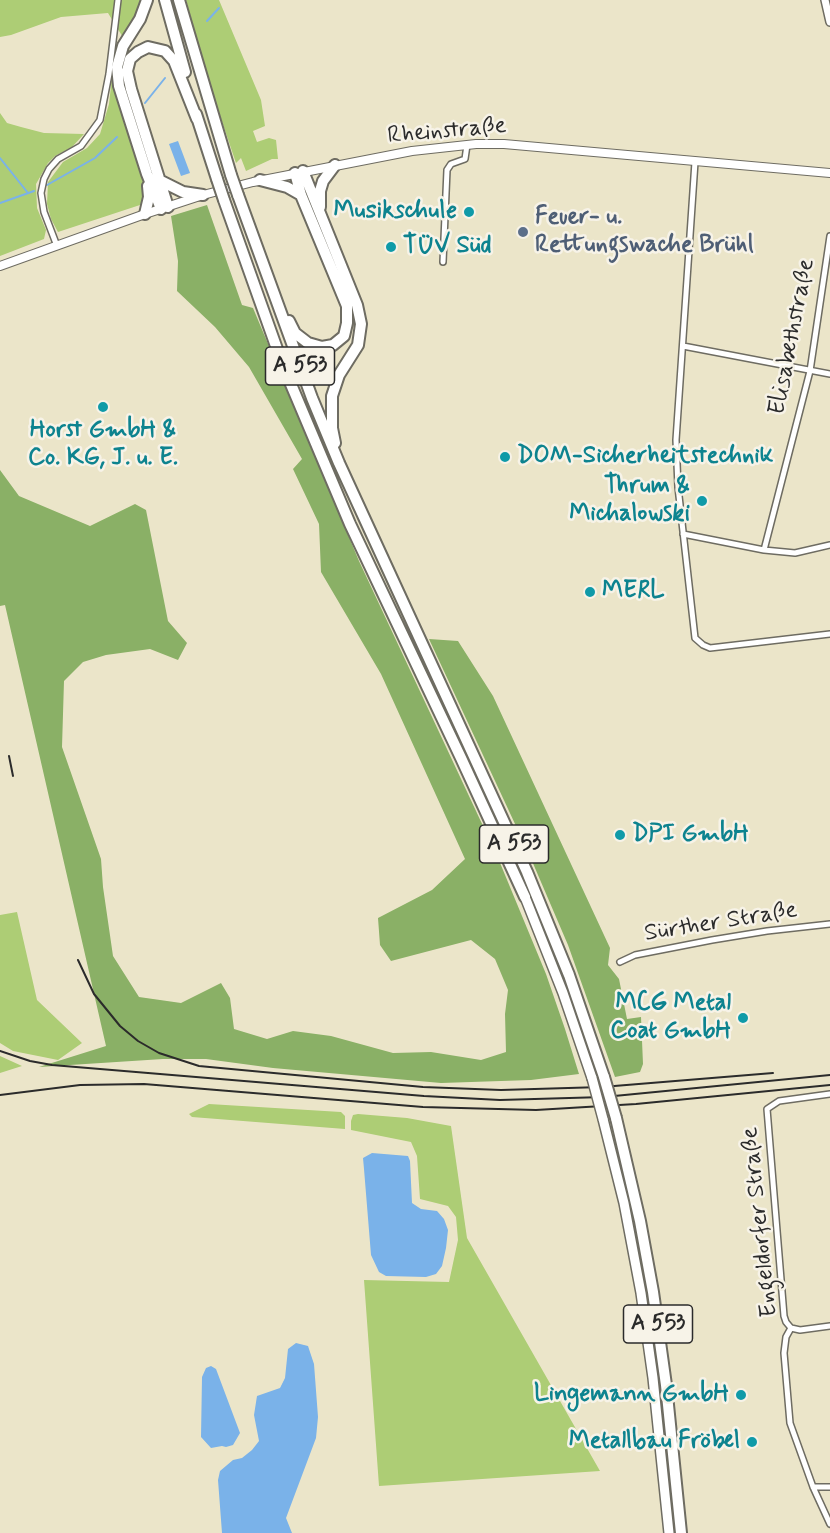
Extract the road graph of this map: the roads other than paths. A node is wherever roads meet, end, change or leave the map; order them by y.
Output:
1 (118, 0) edge
2 (147, 0) edge
3 (165, 0) edge
4 (179, 0) edge
5 (825, 0) edge
6 (830, 22) edge
7 (197, 119) junction
8 (467, 145) junction
9 (695, 162) junction
10 (335, 165) junction
11 (299, 172) junction
12 (830, 173) edge
13 (147, 174) junction
14 (260, 180) junction
15 (161, 181) junction
16 (204, 195) junction
17 (301, 195) junction
18 (164, 208) junction
19 (320, 213) junction
20 (144, 214) junction
21 (830, 236) edge
22 (57, 246) junction
23 (443, 262) dead end
24 (0, 266) edge
25 (264, 267) junction
26 (683, 346) junction
27 (810, 371) junction
28 (830, 374) edge
29 (339, 464) junction
30 (683, 534) junction
31 (830, 545) edge
32 (764, 550) junction
33 (830, 634) edge
34 (525, 897) joint
35 (830, 924) edge
36 (620, 962) dead end
37 (830, 1094) edge
38 (830, 1326) edge
39 (792, 1328) junction
40 (813, 1487) junction
41 (830, 1487) edge
42 (830, 1524) edge
43 (669, 1533) edge
44 (681, 1533) edge

1 - 22 street
2 - 13 highway
3 - 7 highway, A 553
4 - 25 highway, A 553, bridge
5 - 6 street
7 - 15 highway
7 - 34 highway, A 553, bridge
8 - 9 main road, Rheinstraße
8 - 10 main road, Rheinstraße
8 - 23 street
9 - 12 main road, Rheinstraße
9 - 26 street
10 - 11 main road, Rheinstraße
10 - 19 highway
11 - 14 main road, Rheinstraße
11 - 17 highway
11 - 19 highway
13 - 18 highway
13 - 20 highway
14 - 16 main road, Rheinstraße
14 - 17 highway
15 - 16 highway
15 - 18 highway
16 - 18 main road, Rheinstraße
17 - 25 highway
18 - 20 main road, Rheinstraße
19 - 29 highway
20 - 22 main road, Rheinstraße
21 - 27 street, Elisabethstraße
22 - 24 main road, Rheinstraße
25 - 29 highway, A 553
26 - 27 street
26 - 30 street
27 - 28 street
27 - 32 street, Elisabethstraße
29 - 44 highway, A 553, bridge
30 - 32 street
30 - 33 street
31 - 32 street
34 - 43 highway, A 553, bridge
35 - 36 street, Sürther Straße
37 - 39 street, Engeldorfer Straße
38 - 39 street, Engeldorfer Straße
39 - 40 street
40 - 41 street
40 - 42 street

